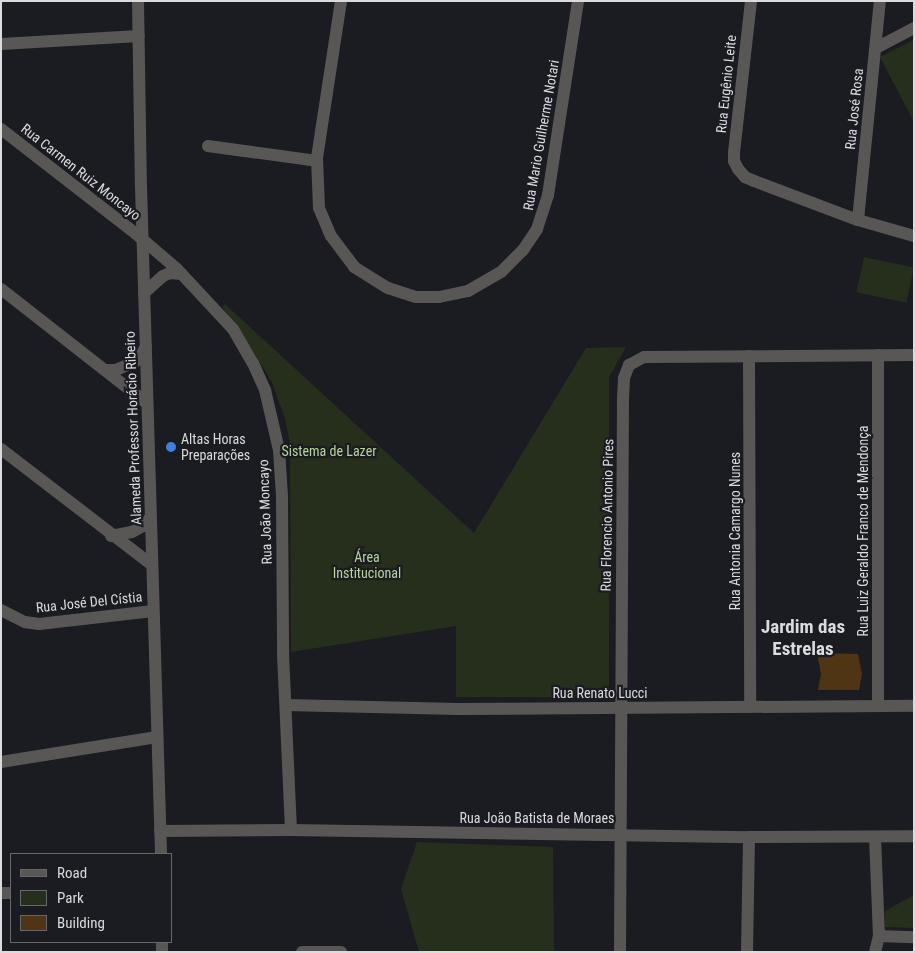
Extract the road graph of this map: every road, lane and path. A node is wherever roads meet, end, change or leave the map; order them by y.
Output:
1 (138, 1) edge
2 (340, 1) edge
3 (578, 1) edge
4 (750, 1) edge
5 (880, 1) edge
6 (914, 28) edge
7 (139, 36) junction
8 (1, 44) edge
9 (876, 48) junction
10 (1, 129) edge
11 (208, 146) dead end
12 (317, 161) junction
13 (858, 220) junction
14 (914, 236) edge
15 (142, 240) junction
16 (182, 274) junction
17 (1, 289) edge
18 (144, 293) junction
19 (146, 346) junction
20 (878, 355) junction
21 (914, 355) edge
22 (749, 356) junction
23 (106, 370) junction
24 (147, 403) junction
25 (1, 449) edge
26 (150, 518) junction
27 (111, 536) junction
28 (152, 565) junction
29 (1, 610) edge
30 (153, 611) junction
31 (286, 704) junction
32 (878, 706) junction
33 (914, 706) edge
34 (750, 707) junction
35 (620, 708) junction
36 (157, 737) junction
37 (1, 762) edge
38 (291, 830) junction
39 (160, 831) junction
40 (619, 834) junction
41 (914, 836) edge
42 (749, 837) junction
43 (875, 837) junction
44 (161, 853) edge
45 (879, 936) junction
46 (914, 937) edge
47 (302, 952) edge
48 (341, 952) edge
49 (620, 952) edge
50 (747, 952) edge
51 (876, 952) edge

1 - 7 street, Alameda Professor Horácio Ribeiro
2 - 12 street, Rua Mario Guilherme Notari
3 - 12 street, Rua Mario Guilherme Notari
4 - 13 street, Rua Eugênio Leite
5 - 9 street, Rua José Rosa
6 - 9 street
7 - 8 street
7 - 15 street, Alameda Professor Horácio Ribeiro
9 - 13 street, Rua José Rosa
10 - 15 street, Rua Carmen Ruiz Moncayo
11 - 12 street
13 - 14 street
15 - 16 street, Rua João Moncayo
15 - 18 street, Alameda Professor Horácio Ribeiro
16 - 18 street
16 - 31 street, Rua João Moncayo
17 - 23 street
18 - 19 street, Alameda Professor Horácio Ribeiro
19 - 23 street
19 - 24 street, Alameda Professor Horácio Ribeiro
20 - 21 street, Rua Florencio Antonio Pires
20 - 22 street, Rua Florencio Antonio Pires
20 - 32 street, Rua Luiz Geraldo Franco de Mendonça
22 - 34 street, Rua Antonia Camargo Nunes
22 - 35 street, Rua Florencio Antonio Pires
23 - 24 street
24 - 26 street, Alameda Professor Horácio Ribeiro
25 - 27 street
26 - 27 street
26 - 28 street, Alameda Professor Horácio Ribeiro
27 - 28 street
28 - 30 street, Alameda Professor Horácio Ribeiro
29 - 30 street, Rua José Del Cístia
30 - 36 street, Alameda Professor Horácio Ribeiro
31 - 35 street, Rua Renato Lucci
31 - 38 street, Rua João Moncayo
32 - 33 street, Rua Renato Lucci
32 - 34 street, Rua Renato Lucci
34 - 35 street, Rua Renato Lucci
35 - 40 street, Rua Florencio Antonio Pires
36 - 37 street
36 - 39 street, Alameda Professor Horácio Ribeiro
38 - 39 street, Rua João Batista de Moraes
38 - 40 street, Rua João Batista de Moraes
39 - 44 street, Alameda Professor Horácio Ribeiro
40 - 42 street, Rua João Batista de Moraes
40 - 49 street, Rua Florencio Antonio Pires
41 - 43 street, Rua João Batista de Moraes
42 - 43 street, Rua João Batista de Moraes
42 - 50 street
43 - 45 street
45 - 46 street
45 - 51 street
47 - 48 street

